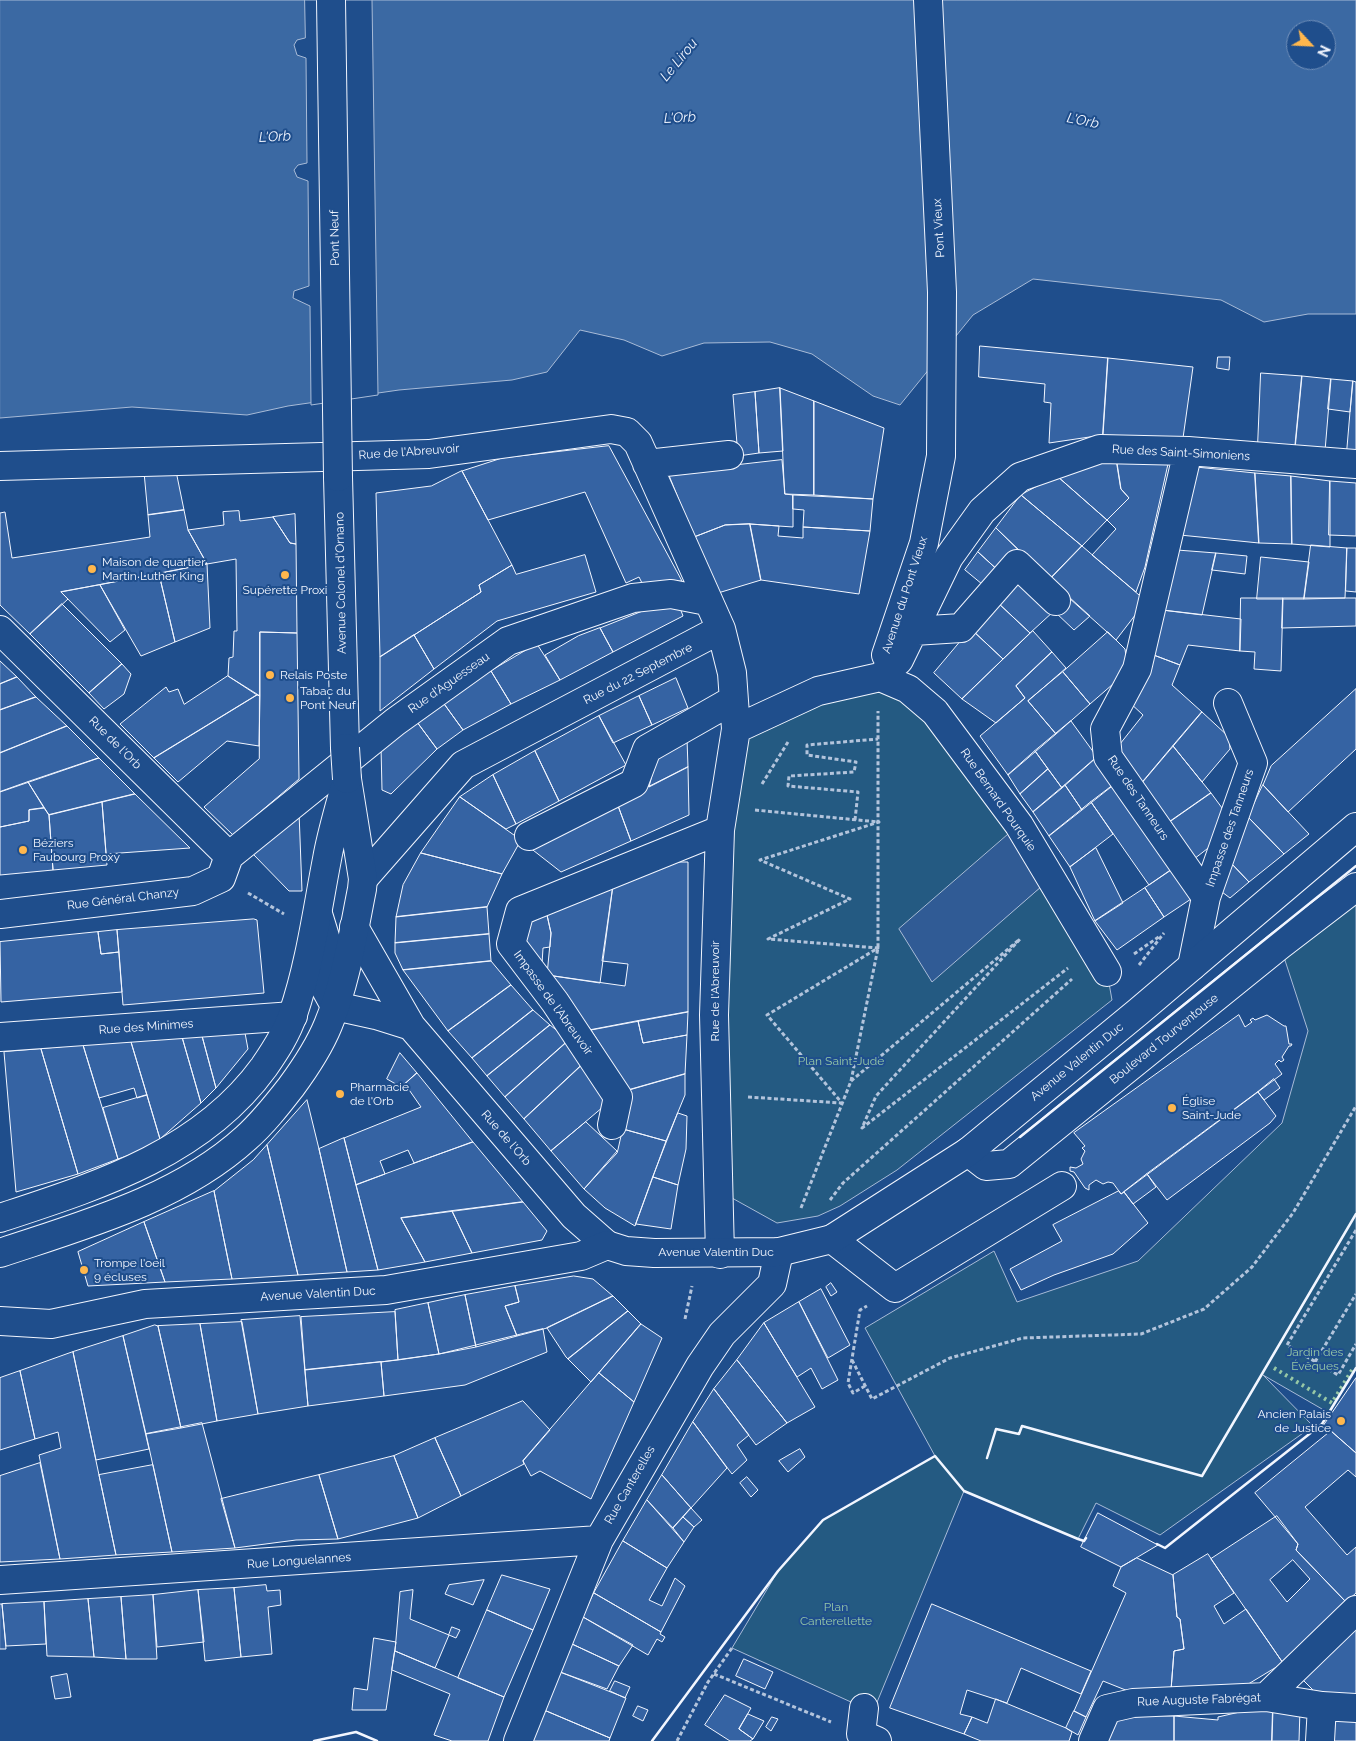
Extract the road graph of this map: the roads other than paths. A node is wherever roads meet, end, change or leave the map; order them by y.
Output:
1 (331, 0) edge
2 (928, 0) edge
3 (1188, 451) junction
4 (729, 455) dead end
5 (941, 456) joint
6 (647, 464) junction
7 (1356, 464) edge
8 (0, 466) edge
9 (338, 477) joint
10 (706, 601) junction
11 (1056, 601) dead end
12 (721, 629) junction
13 (0, 630) edge
14 (914, 631) junction
15 (880, 677) junction
16 (733, 700) junction
17 (1228, 703) dead end
18 (736, 729) junction
19 (347, 778) junction
20 (1356, 827) edge
21 (720, 830) junction
22 (529, 836) dead end
23 (225, 867) junction
24 (363, 879) junction
25 (1356, 887) edge
26 (1206, 897) junction
27 (0, 914) edge
28 (316, 923) junction
29 (354, 928) junction
30 (1192, 966) junction
31 (1107, 972) dead end
32 (335, 1006) junction
33 (293, 1016) junction
34 (411, 1026) junction
35 (0, 1037) edge
36 (612, 1125) dead end
37 (968, 1152) junction
38 (1062, 1186) dead end
39 (0, 1218) edge
40 (832, 1239) junction
41 (607, 1245) junction
42 (779, 1252) junction
43 (0, 1253) edge
44 (720, 1254) junction
45 (0, 1321) edge
46 (599, 1540) junction
47 (0, 1580) edge
48 (1356, 1610) edge
49 (1266, 1697) junction
50 (1322, 1706) junction
51 (864, 1708) dead end
52 (1356, 1708) edge
53 (869, 1738) edge
54 (518, 1741) edge
55 (1093, 1741) edge
56 (1320, 1741) edge

1 - 9 street, Pont Neuf, bridge
2 - 5 street, Pont Vieux
3 - 7 street, Rue des Saint-Simoniens
3 - 14 street, Rue des Saint-Simoniens
3 - 26 street, Rue des Tanneurs
4 - 6 street
5 - 15 street, Avenue du Pont Vieux
6 - 8 street, Rue de l'Abreuvoir
6 - 10 street, Rue de l'Abreuvoir
9 - 19 street, Avenue Colonel d'Ornano, bridge
10 - 12 street, Rue de l'Abreuvoir
10 - 23 street, Rue d'Aguesseau
11 - 14 street
12 - 16 street
12 - 24 street, Rue du 22 Septembre
13 - 23 street, Rue de l'Orb
14 - 15 street, Avenue du Pont Vieux
15 - 18 street
15 - 31 street, Rue Bernard Pourquie
16 - 18 street
16 - 22 street
17 - 26 street, Impasse des Tanneurs
18 - 21 street, Rue de l'Abreuvoir
19 - 24 street, Avenue Colonel d'Ornano
19 - 28 street, Avenue Colonel d'Ornano
20 - 30 street, Avenue Valentin Duc
21 - 36 street, Impasse de l'Abreuvoir
21 - 44 street, Rue de l'Abreuvoir
23 - 27 street, Rue Général Chanzy
24 - 29 street, Avenue Colonel d'Ornano
25 - 37 street, Boulevard Tourventouse
26 - 30 street
28 - 32 street, Avenue Colonel d'Ornano
28 - 33 street, Avenue Colonel d'Ornano
29 - 32 street, Avenue Colonel d'Ornano
29 - 34 street, Rue de l'Orb
30 - 37 street, Avenue Valentin Duc
32 - 34 street
32 - 43 street, Avenue Colonel d'Ornano
33 - 35 street, Rue des Minimes
33 - 39 street, Avenue Colonel d'Ornano
34 - 41 street, Rue de l'Orb
37 - 40 street, Avenue Valentin Duc
38 - 40 street
40 - 42 street, Avenue Valentin Duc
41 - 44 street, Avenue Valentin Duc
41 - 45 street, Avenue Valentin Duc
42 - 44 street, Avenue Valentin Duc
42 - 46 street, Rue Canterelles
46 - 47 street, Rue Longuelannes
46 - 54 street, Rue Canterelles
48 - 49 street
49 - 50 street, Rue Auguste Fabrégat
49 - 55 street, Rue Auguste Fabrégat
50 - 52 street, Rue Auguste Fabrégat
50 - 56 street
51 - 53 street

